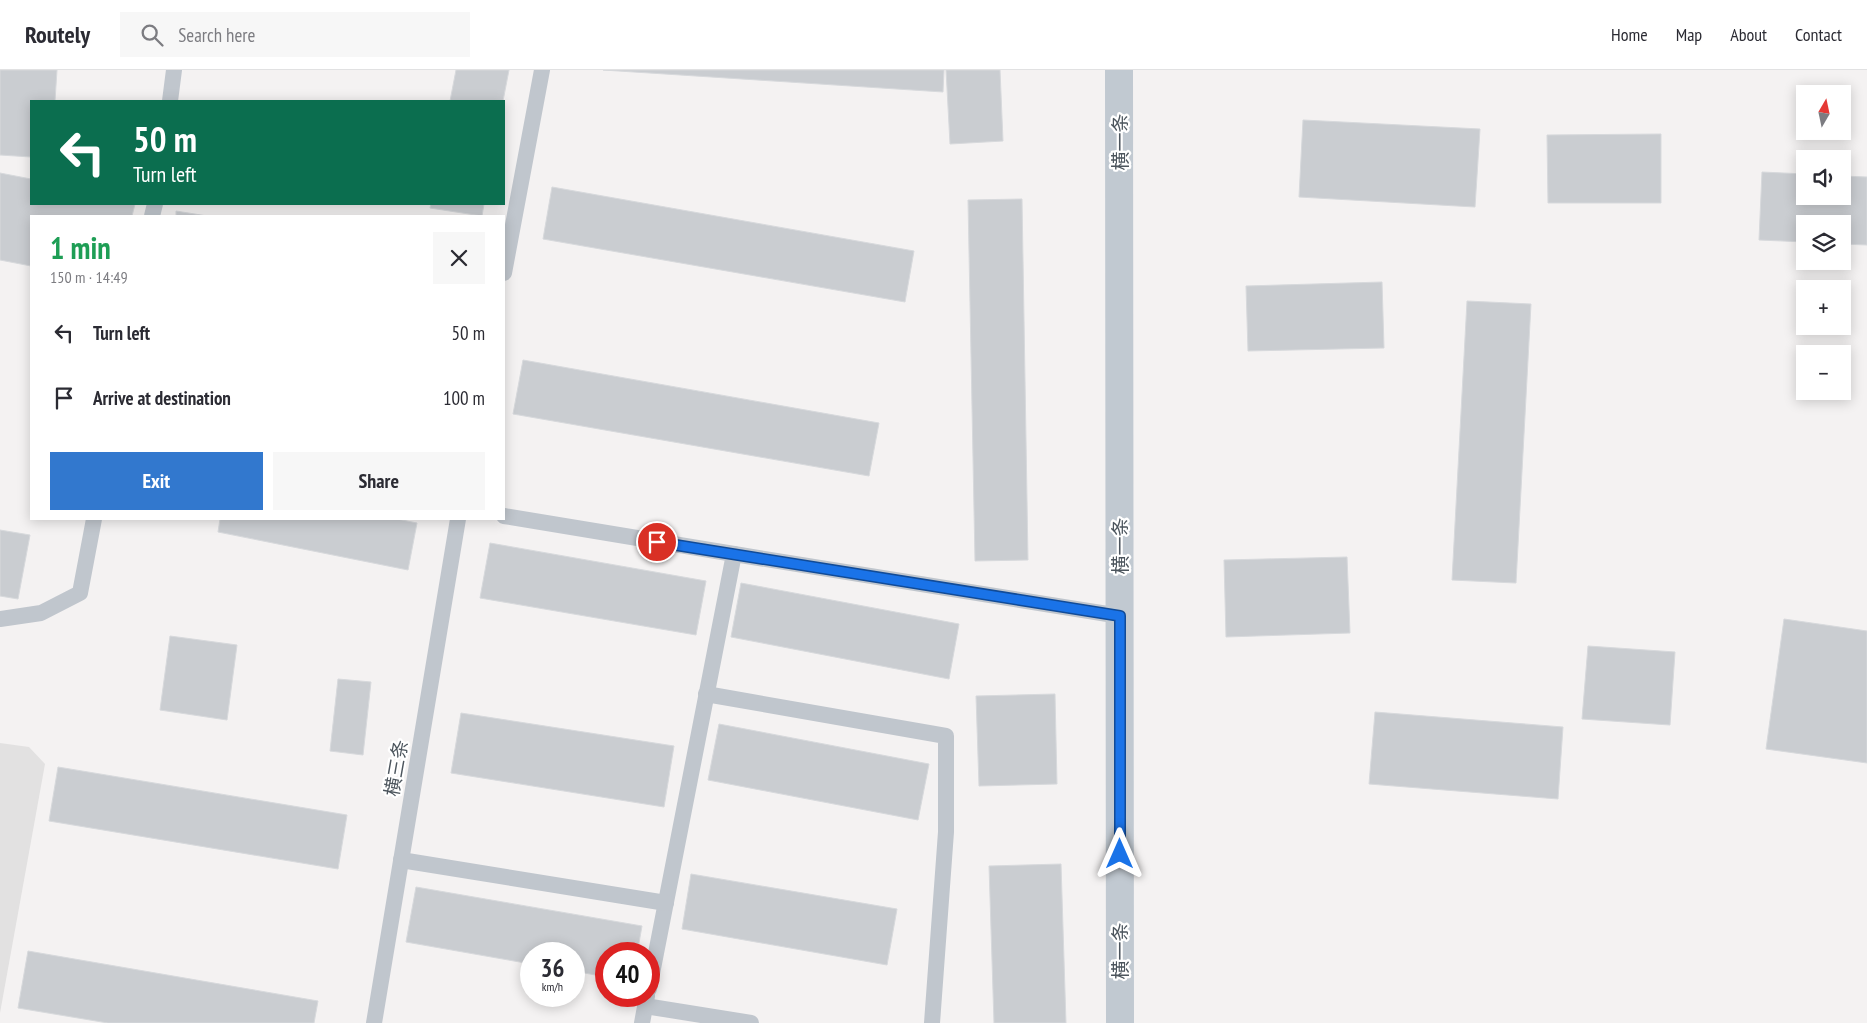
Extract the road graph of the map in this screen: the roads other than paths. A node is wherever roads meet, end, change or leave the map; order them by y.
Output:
1 (174, 70) edge
2 (542, 70) edge
3 (1119, 70) edge
4 (170, 100) edge
5 (505, 267) edge
6 (505, 516) edge
7 (94, 520) edge
8 (458, 520) edge
9 (734, 554) junction
10 (1120, 616) junction
11 (0, 619) edge
12 (706, 694) junction
13 (401, 860) junction
14 (666, 903) junction
15 (658, 942) edge
16 (660, 1004) edge
17 (645, 1007) edge
18 (374, 1023) edge
19 (642, 1023) edge
20 (750, 1023) edge
21 (932, 1023) edge
22 (1120, 1023) edge

1 - 4 lane
2 - 5 lane
3 - 10 street, 横一条
6 - 9 lane
7 - 11 lane
8 - 13 lane, 横三条
9 - 10 lane
9 - 12 lane
10 - 22 street, 横一条
12 - 14 lane
12 - 21 lane
13 - 14 lane
13 - 18 lane, 横三条
14 - 15 lane
16 - 20 lane
17 - 19 lane

